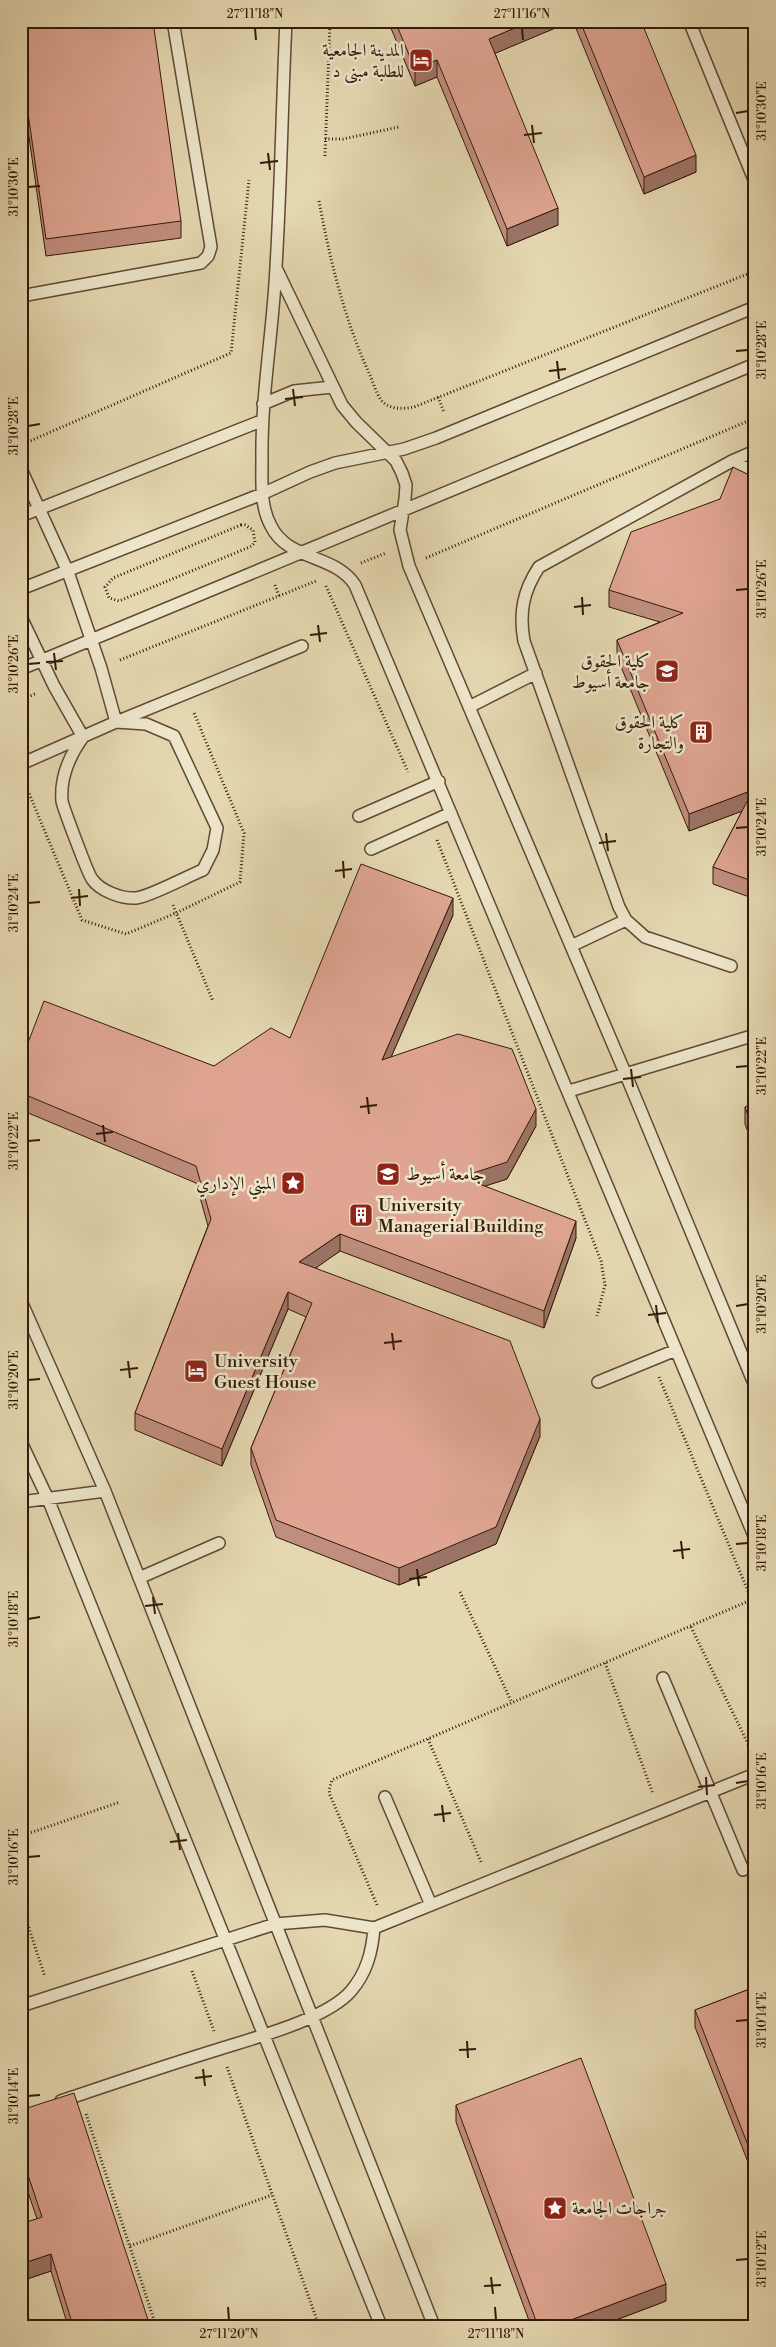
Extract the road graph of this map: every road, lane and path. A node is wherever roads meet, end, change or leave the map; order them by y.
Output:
1 (174, 21) edge
2 (286, 21) edge
3 (330, 21) edge
4 (689, 21) edge
5 (398, 127) dead end
6 (326, 140) junction
7 (325, 156) dead end
8 (249, 180) dead end
9 (755, 182) edge
10 (320, 201) dead end
11 (276, 268) junction
12 (755, 272) edge
13 (21, 296) edge
14 (755, 307) edge
15 (755, 364) edge
16 (332, 387) junction
17 (262, 404) junction
18 (755, 418) edge
19 (262, 422) junction
20 (21, 445) edge
21 (755, 451) edge
22 (388, 452) junction
23 (732, 461) junction
24 (21, 469) edge
25 (755, 471) edge
26 (262, 494) junction
27 (40, 509) junction
28 (402, 510) junction
29 (21, 516) edge
30 (298, 552) junction
31 (409, 566) junction
32 (343, 570) junction
33 (68, 572) junction
34 (21, 590) edge
35 (120, 601) joint
36 (21, 617) edge
37 (92, 640) junction
38 (302, 646) dead end
39 (41, 661) junction
40 (101, 668) junction
41 (21, 669) edge
42 (536, 673) junction
43 (186, 694) junction
44 (469, 707) junction
45 (116, 722) junction
46 (83, 737) junction
47 (21, 764) edge
48 (21, 776) edge
49 (438, 781) junction
50 (416, 791) junction
51 (452, 813) junction
52 (359, 816) dead end
53 (430, 822) junction
54 (371, 849) dead end
55 (176, 913) junction
56 (626, 920) junction
57 (571, 946) junction
58 (731, 966) dead end
59 (213, 1001) dead end
60 (755, 1035) edge
61 (626, 1075) junction
62 (568, 1090) junction
63 (21, 1301) edge
64 (597, 1316) dead end
65 (676, 1350) junction
66 (652, 1360) junction
67 (598, 1382) dead end
68 (755, 1386) edge
69 (21, 1442) edge
70 (104, 1492) junction
71 (48, 1499) junction
72 (21, 1502) edge
73 (755, 1538) edge
74 (219, 1543) dead end
75 (139, 1578) junction
76 (460, 1592) dead end
77 (751, 1600) junction
78 (755, 1608) edge
79 (691, 1627) junction
80 (605, 1664) junction
81 (664, 1678) dead end
82 (512, 1703) junction
83 (428, 1739) junction
84 (755, 1757) edge
85 (755, 1774) edge
86 (710, 1792) junction
87 (385, 1797) dead end
88 (120, 1802) dead end
89 (660, 1812) junction
90 (21, 1836) edge
91 (743, 1870) dead end
92 (489, 1881) junction
93 (21, 1904) edge
94 (431, 1905) junction
95 (385, 1923) junction
96 (275, 1924) junction
97 (374, 1928) junction
98 (226, 1940) junction
99 (186, 1953) junction
100 (54, 1974) dead end
101 (46, 1977) junction
102 (38, 1980) dead end
103 (21, 2006) edge
104 (312, 2016) junction
105 (263, 2034) junction
106 (220, 2048) junction
107 (80, 2094) junction
108 (46, 2105) edge
109 (272, 2195) junction
110 (130, 2246) junction
111 (156, 2326) edge
112 (319, 2326) edge
113 (381, 2326) edge
114 (434, 2326) edge

1 - 13 lane
2 - 11 lane
3 - 6 path
4 - 9 lane
5 - 6 path
6 - 7 path
8 - 20 path
10 - 12 path
11 - 16 lane
11 - 17 lane
14 - 22 lane
15 - 28 lane
16 - 17 lane
16 - 22 lane
17 - 19 lane
18 - 31 path
19 - 26 lane
19 - 27 lane
21 - 23 lane
22 - 26 lane
22 - 28 lane
23 - 25 lane
23 - 42 lane
24 - 27 lane
26 - 30 lane
26 - 33 lane
27 - 29 lane
27 - 33 lane
28 - 30 lane
28 - 31 lane
30 - 32 lane
30 - 37 lane
31 - 32 path
31 - 44 lane
32 - 49 lane
33 - 34 lane
33 - 37 lane
35 - 35 path
36 - 39 lane
37 - 39 lane
37 - 40 lane
38 - 43 lane
39 - 41 lane
39 - 46 lane
40 - 45 lane
40 - 50 path
42 - 44 lane
42 - 56 lane
43 - 45 lane
43 - 55 path
44 - 57 lane
45 - 46 lane
45 - 46 lane
46 - 47 lane
48 - 55 path
49 - 50 lane
49 - 51 lane
50 - 52 lane
51 - 53 lane
51 - 62 lane
53 - 54 lane
53 - 64 path
55 - 59 path
56 - 57 lane
56 - 58 lane
57 - 61 lane
60 - 61 lane
61 - 62 lane
61 - 68 lane
62 - 65 lane
63 - 70 lane
65 - 66 lane
65 - 73 lane
66 - 67 lane
66 - 77 path
69 - 71 lane
70 - 71 lane
70 - 75 lane
71 - 72 lane
71 - 98 lane
74 - 75 lane
75 - 96 lane
76 - 82 path
77 - 78 path
77 - 79 path
79 - 80 path
79 - 84 path
80 - 82 path
80 - 89 path
81 - 86 lane
82 - 83 path
83 - 92 path
83 - 95 path
85 - 86 lane
86 - 89 lane
86 - 91 lane
87 - 94 lane
88 - 90 path
89 - 92 lane
92 - 94 lane
93 - 101 path
94 - 95 lane
95 - 97 lane
96 - 97 lane
96 - 98 lane
96 - 104 lane
97 - 104 lane
98 - 99 lane
98 - 105 lane
99 - 103 lane
99 - 106 path
100 - 101 path
101 - 102 path
104 - 105 lane
104 - 114 lane
105 - 106 lane
105 - 113 lane
106 - 107 lane
106 - 109 path
107 - 108 lane
107 - 110 path
109 - 110 path
109 - 112 path
110 - 111 path

